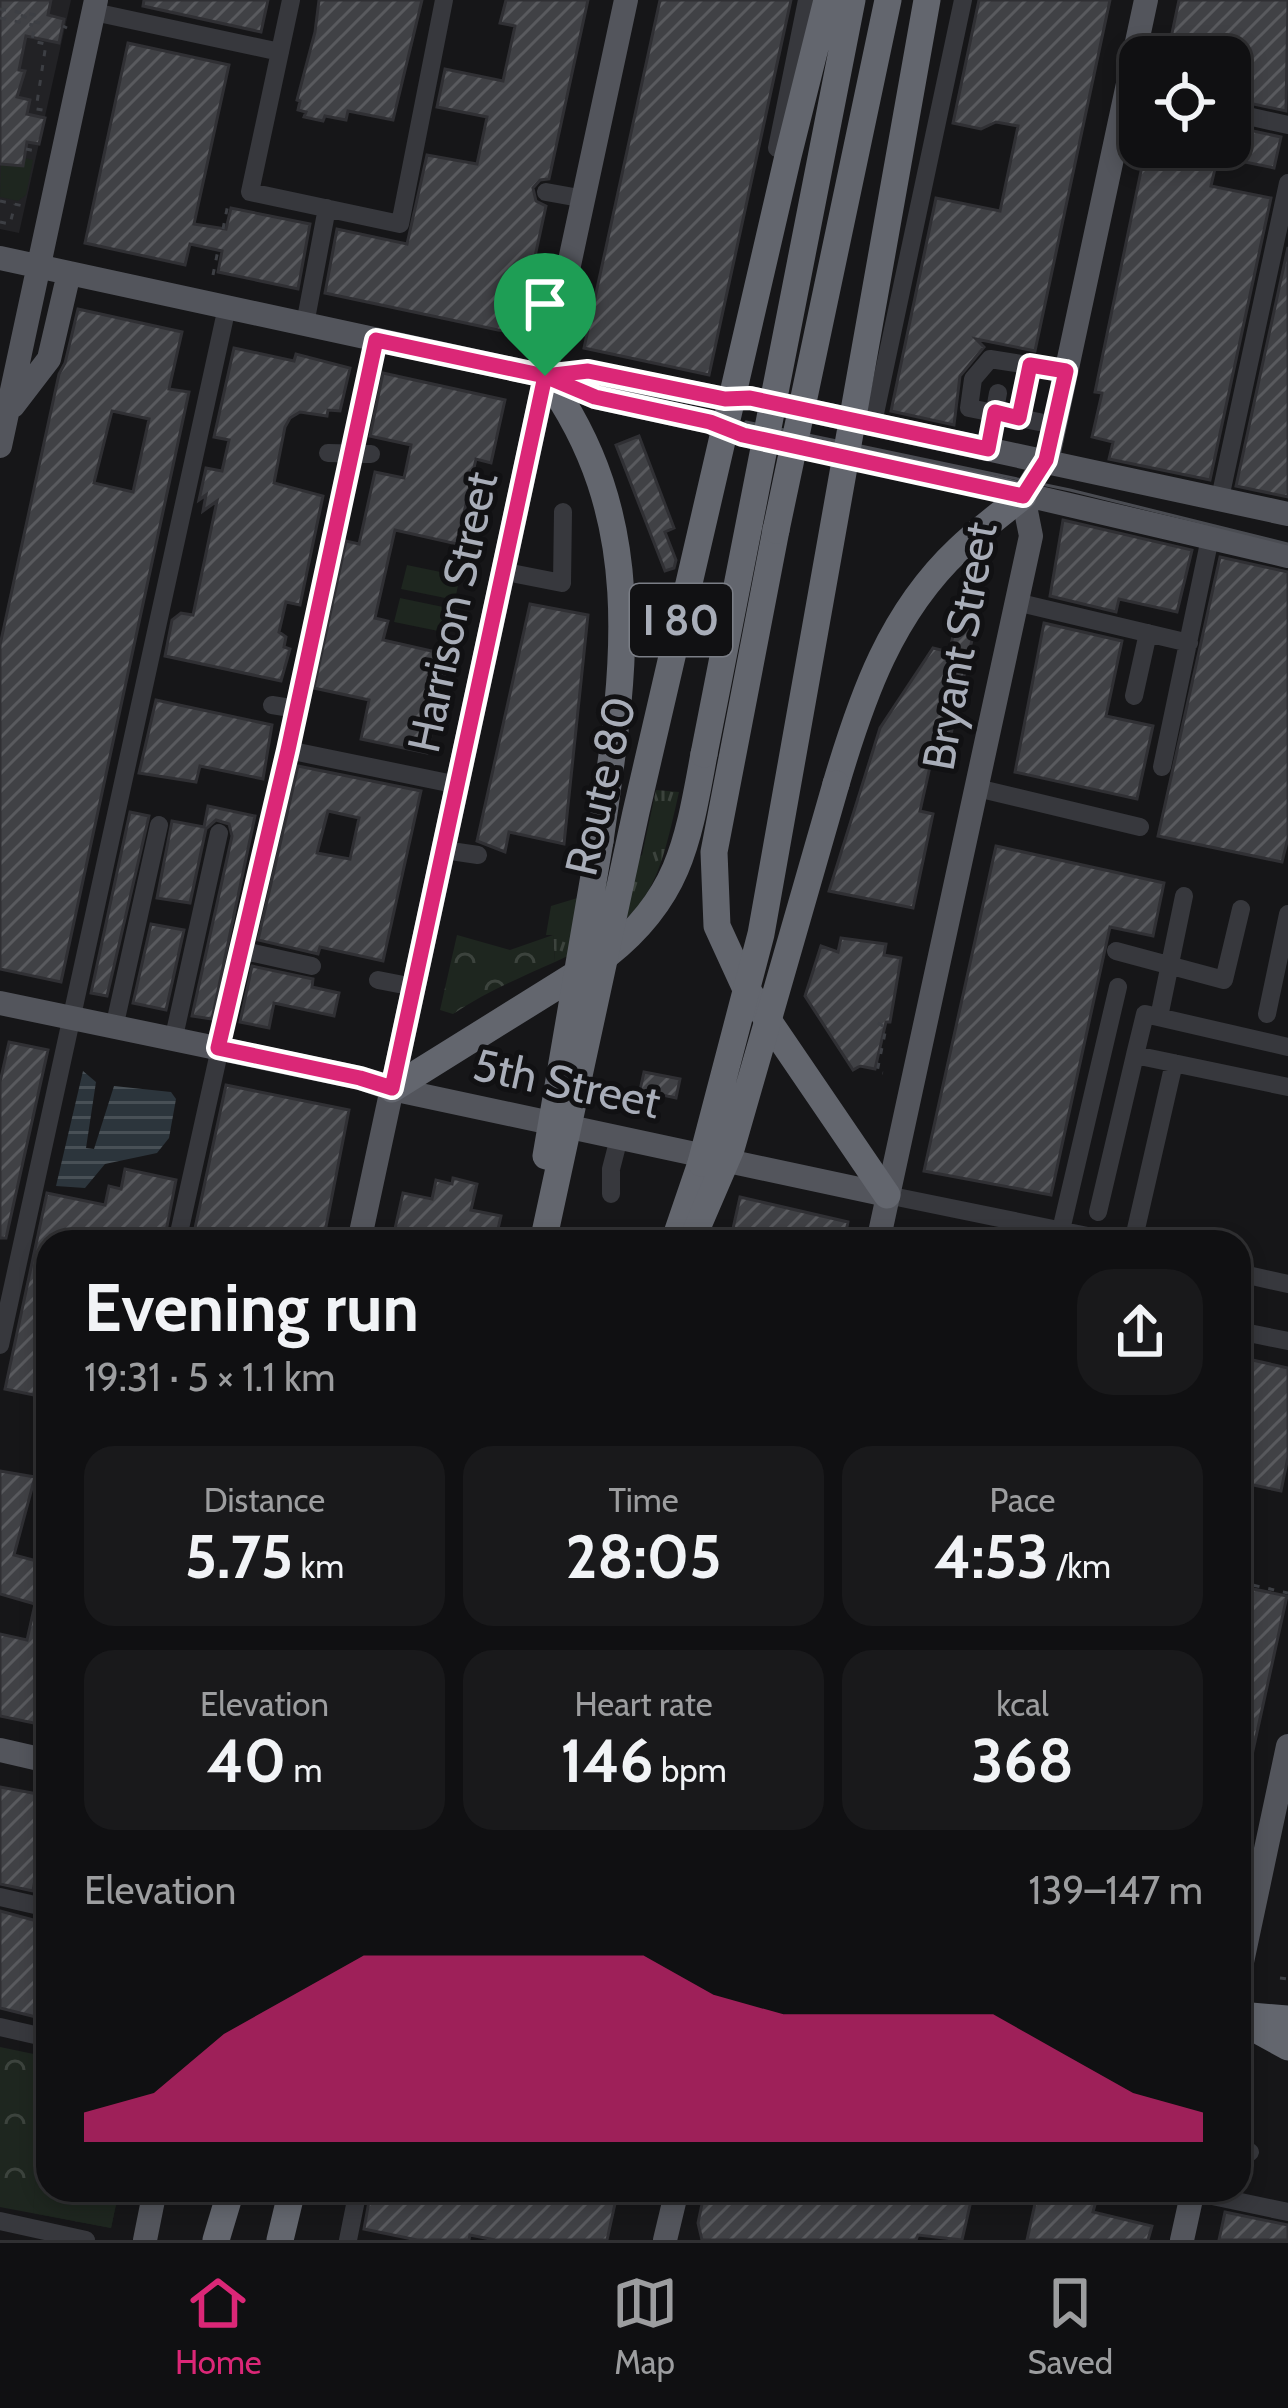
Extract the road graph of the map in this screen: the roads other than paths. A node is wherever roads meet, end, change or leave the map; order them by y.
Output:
1 (291, 0) edge
2 (444, 0) edge
3 (626, 0) edge
4 (808, 0) edge
5 (827, 0) edge
6 (852, 0) edge
7 (888, 0) edge
8 (927, 0) edge
9 (963, 0) edge
10 (1146, 0) edge
11 (95, 6) edge
12 (1141, 36) edge
13 (280, 52) junction
14 (1251, 117) edge
15 (1288, 125) edge
16 (1119, 150) edge
17 (1288, 183) edge
18 (547, 192) dead end
19 (585, 199) junction
20 (327, 208) junction
21 (0, 258) edge
22 (40, 267) junction
23 (69, 273) junction
24 (227, 307) junction
25 (305, 324) junction
26 (376, 340) junction
27 (1030, 365) junction
28 (1066, 371) junction
29 (545, 376) junction
30 (1000, 387) junction
31 (725, 399) junction
32 (7, 415) junction
33 (1019, 418) junction
34 (710, 422) junction
35 (873, 423) junction
36 (1054, 425) junction
37 (0, 446) edge
38 (988, 449) junction
39 (328, 453) dead end
40 (362, 453) junction
41 (1046, 460) junction
42 (1023, 496) junction
43 (1220, 499) junction
44 (563, 512) dead end
45 (1288, 514) edge
46 (1210, 538) junction
47 (1288, 556) edge
48 (506, 572) junction
49 (1016, 602) junction
50 (1148, 633) junction
51 (1189, 643) junction
52 (1134, 696) dead end
53 (272, 705) dead end
54 (297, 709) junction
55 (288, 750) junction
56 (717, 756) junction
57 (1162, 767) dead end
58 (458, 785) junction
59 (976, 788) junction
60 (159, 825) dead end
61 (1139, 827) dead end
62 (220, 833) dead end
63 (444, 850) junction
64 (478, 855) dead end
65 (1184, 896) dead end
66 (1241, 909) dead end
67 (1288, 914) edge
68 (240, 950) junction
69 (1116, 951) dead end
70 (313, 966) dead end
71 (1170, 966) junction
72 (378, 980) dead end
73 (414, 987) junction
74 (1118, 987) dead end
75 (0, 1004) edge
76 (1267, 1014) dead end
77 (1159, 1017) junction
78 (71, 1019) junction
79 (114, 1028) junction
80 (172, 1041) junction
81 (1288, 1047) edge
82 (218, 1048) junction
83 (1135, 1054) junction
84 (1174, 1063) junction
85 (1288, 1087) edge
86 (392, 1088) junction
87 (619, 1138) junction
88 (611, 1194) dead end
89 (887, 1195) junction
90 (1098, 1212) dead end
91 (1027, 1222) junction
92 (180, 1230) edge
93 (362, 1230) edge
94 (540, 1230) edge
95 (542, 1230) edge
96 (678, 1230) edge
97 (696, 1230) edge
98 (880, 1230) edge
99 (1025, 1230) edge
100 (1060, 1230) joint
101 (1136, 1230) edge
102 (1251, 1276) edge
103 (1288, 1284) edge
104 (1251, 1333) edge
105 (1288, 1341) edge
106 (0, 1345) edge
107 (1288, 1747) edge
108 (0, 1750) edge
109 (36, 1758) edge
110 (0, 1897) edge
111 (36, 1905) edge
112 (1251, 1920) edge
113 (1251, 2018) edge
114 (1288, 2019) edge
115 (1251, 2025) edge
116 (0, 2027) edge
117 (36, 2035) edge
118 (1288, 2048) edge
119 (153, 2202) edge
120 (227, 2202) edge
121 (289, 2202) edge
122 (302, 2202) edge
123 (356, 2202) edge
124 (673, 2202) edge
125 (1188, 2202) edge
126 (1241, 2202) edge
127 (1288, 2212) edge
128 (12, 2229) edge
129 (86, 2240) edge
130 (145, 2240) edge
131 (216, 2240) edge
132 (280, 2240) edge
133 (297, 2240) edge
134 (348, 2240) edge
135 (665, 2240) edge
136 (1182, 2240) edge

1 - 13 street
2 - 20 street
3 - 19 main road, Harrison Street
4 - 31 street
5 - 95 highway, Route 80 / I 80, bridge
6 - 56 highway, bridge
7 - 56 highway, bridge
8 - 96 highway, bridge
9 - 35 street
10 - 12 main road, Bryant Street
11 - 13 street
11 - 22 main road
13 - 20 street
14 - 15 street
16 - 28 main road, Bryant Street
17 - 43 street
18 - 19 street
19 - 29 main road, Harrison Street
20 - 25 street
21 - 22 main road
22 - 23 main road
22 - 32 main road
23 - 24 main road
23 - 32 main road
24 - 25 main road
24 - 78 street
25 - 26 main road
26 - 29 main road
26 - 40 street
27 - 28 street
27 - 30 street
27 - 33 street
28 - 36 main road, Bryant Street
29 - 31 main road
29 - 34 main road
29 - 48 main road, Harrison Street
29 - 94 highway, bridge
30 - 33 street
30 - 38 street
31 - 34 street
31 - 35 main road
32 - 37 main road
33 - 36 street
34 - 42 main road
35 - 38 main road
36 - 41 main road, Bryant Street
38 - 41 main road
39 - 40 street
40 - 54 street
41 - 42 main road, Bryant Street
41 - 43 main road
42 - 46 main road
42 - 49 main road, Bryant Street
42 - 97 highway, bridge
43 - 45 main road
44 - 48 street
46 - 47 main road
46 - 51 street
48 - 58 main road, Harrison Street
49 - 50 street
49 - 59 main road, Bryant Street
50 - 51 street
50 - 52 street
51 - 57 street
53 - 54 street
54 - 55 street
55 - 58 street
55 - 68 street
56 - 86 highway
56 - 89 highway
58 - 63 main road, Harrison Street
59 - 61 street
59 - 89 main road, Bryant Street
60 - 79 street
62 - 80 street
63 - 64 street
63 - 73 main road, Harrison Street
65 - 71 street
66 - 71 street
67 - 76 street
68 - 70 street
68 - 82 street
69 - 71 street
71 - 77 street
72 - 73 street
73 - 86 main road, Harrison Street
74 - 100 street
75 - 78 main road, 5th Street
77 - 81 street
77 - 83 street
78 - 79 main road, 5th Street
78 - 106 street
79 - 80 main road, 5th Street
80 - 82 main road, 5th Street
82 - 86 main road, 5th Street
82 - 92 street
83 - 84 street
83 - 90 street
84 - 85 street
84 - 101 street
86 - 87 main road, 5th Street
86 - 93 main road, Harrison Street
87 - 88 street
87 - 89 main road, 5th Street
89 - 91 street, 5th Street
89 - 98 main road, Bryant Street
91 - 99 street
91 - 100 street, 5th Street
102 - 103 street
104 - 105 street
107 - 112 main road
108 - 109 main road
110 - 111 street
113 - 114 highway
115 - 118 highway
116 - 117 street
119 - 130 main road
120 - 131 highway
121 - 132 highway
122 - 133 highway
123 - 134 street
124 - 135 main road
125 - 136 main road
126 - 127 street
128 - 129 street

